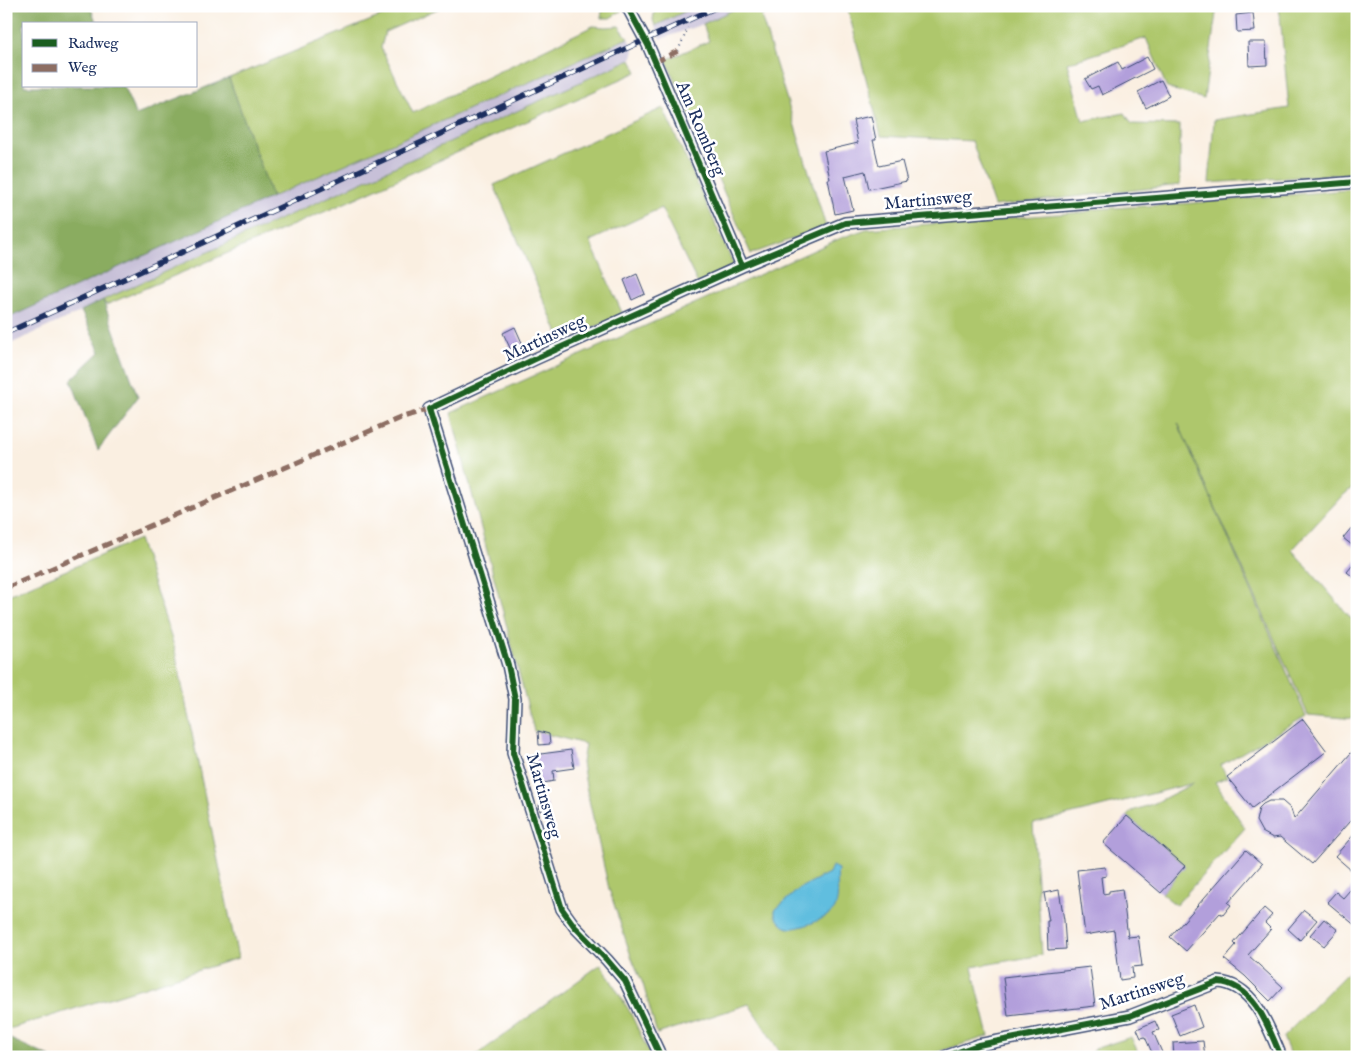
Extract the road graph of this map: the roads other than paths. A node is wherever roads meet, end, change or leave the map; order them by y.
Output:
1 (627, 6) edge
2 (1357, 182) edge
3 (742, 266) junction
4 (661, 1057) edge
5 (944, 1057) edge
6 (1281, 1057) edge

1 - 3 street, Am Romberg
2 - 3 street, Martinsweg
3 - 4 street, Martinsweg
5 - 6 street, Martinsweg

